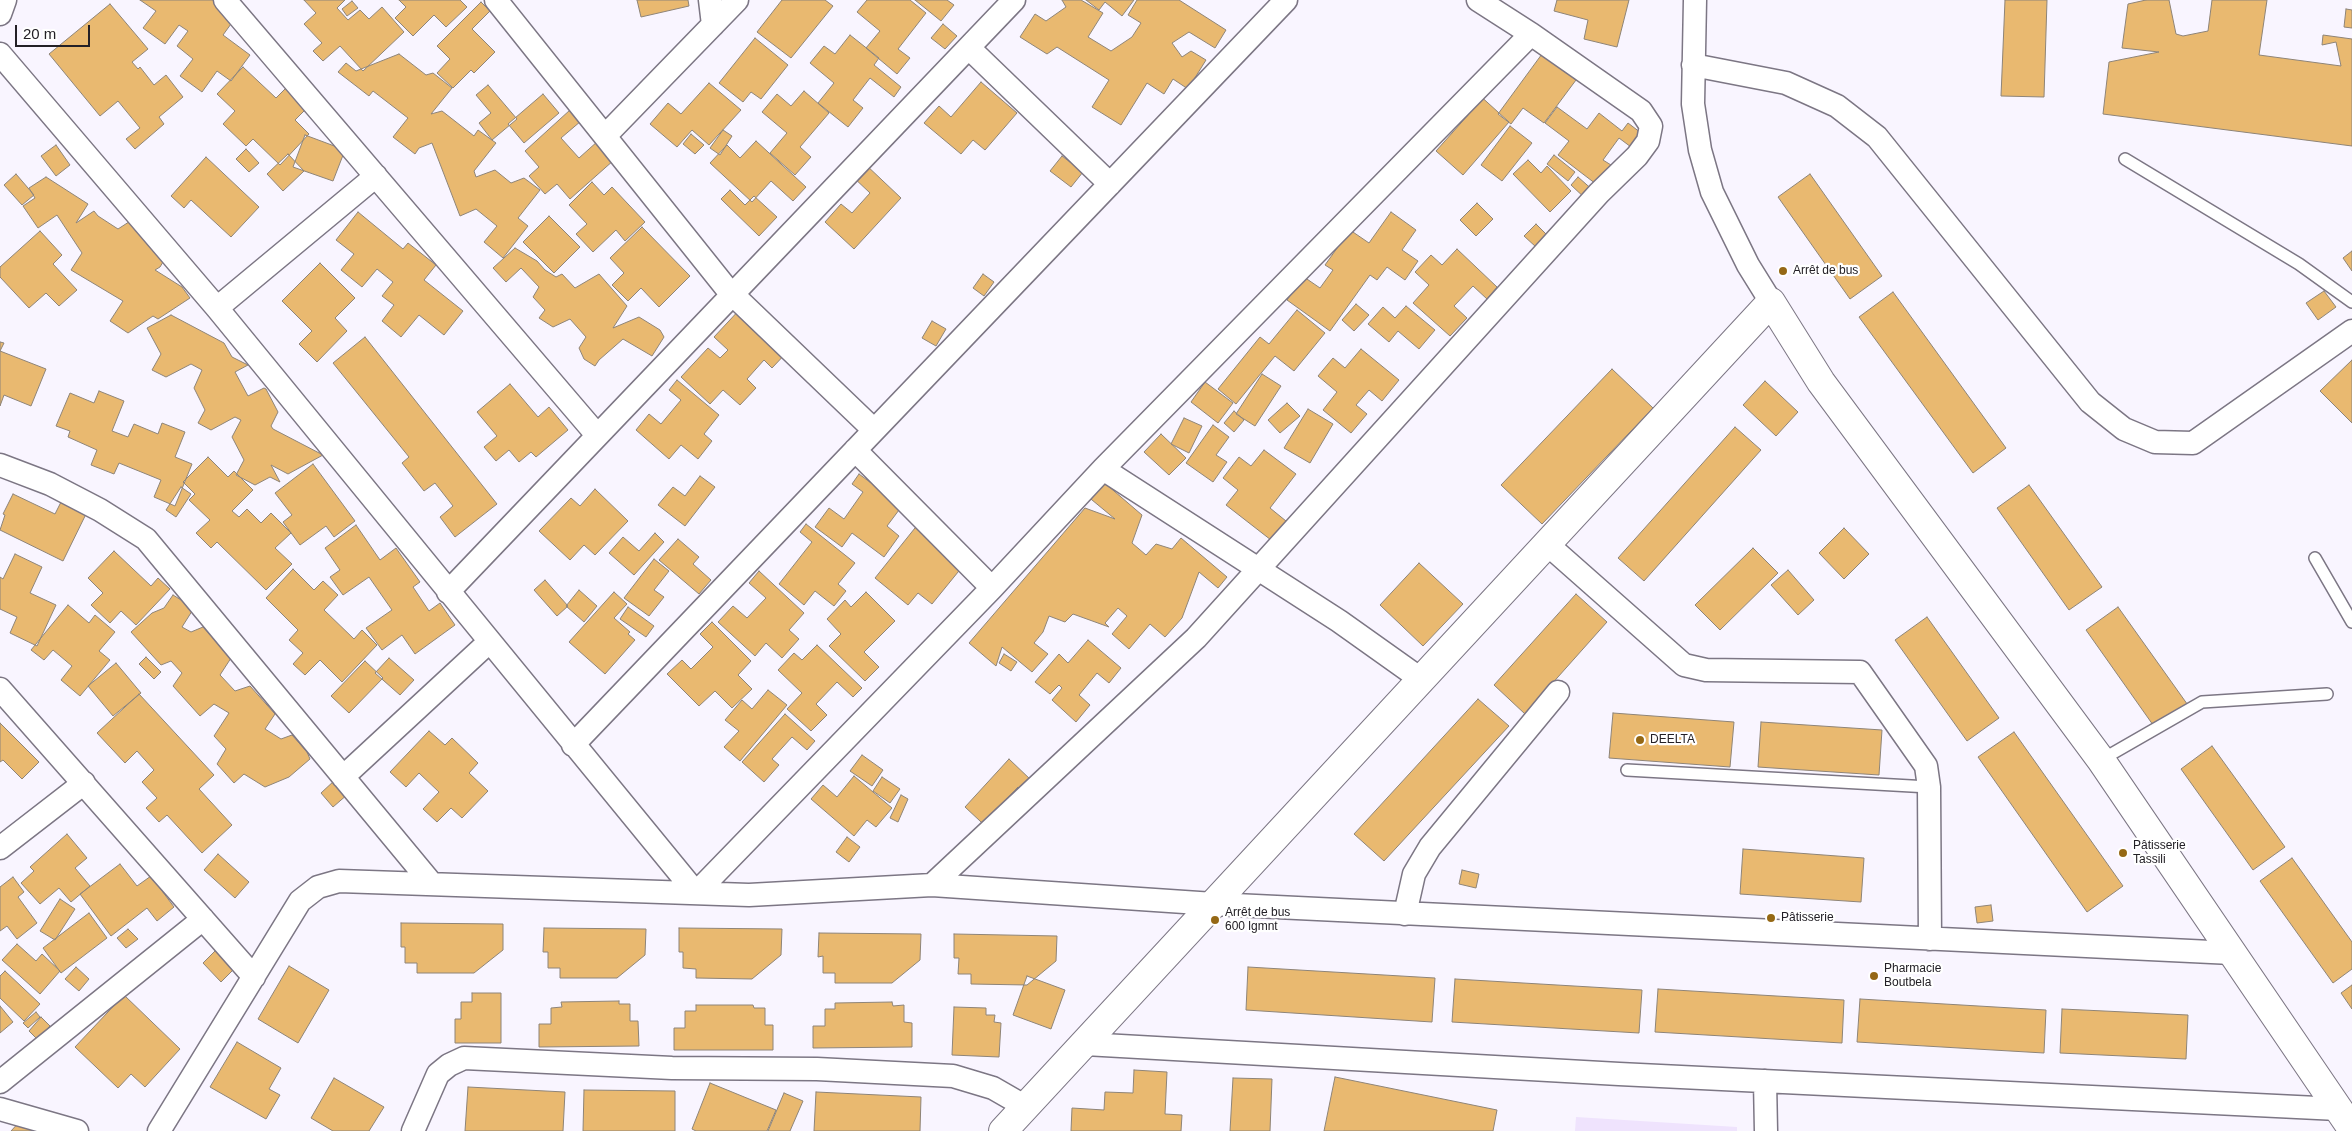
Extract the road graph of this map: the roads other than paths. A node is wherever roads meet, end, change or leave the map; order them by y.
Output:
1 (4, 0) edge
2 (225, 0) edge
3 (496, 0) edge
4 (710, 0) edge
5 (737, 0) edge
6 (1014, 0) edge
7 (1286, 0) edge
8 (1478, 0) edge
9 (1695, 0) edge
10 (511, 10) edge
11 (0, 14) edge
12 (713, 25) junction
13 (1531, 34) junction
14 (969, 48) junction
15 (0, 54) edge
16 (1694, 65) junction
17 (605, 136) junction
18 (2126, 159) dead end
19 (376, 176) junction
20 (1110, 184) junction
21 (733, 294) junction
22 (1771, 302) junction
23 (2352, 302) edge
24 (217, 308) junction
25 (2352, 331) edge
26 (874, 430) junction
27 (597, 435) junction
28 (855, 450) junction
29 (0, 465) edge
30 (1104, 469) junction
31 (1547, 544) junction
32 (2315, 558) dead end
33 (1258, 570) junction
34 (992, 588) junction
35 (448, 592) junction
36 (2352, 622) edge
37 (489, 642) junction
38 (1422, 680) junction
39 (0, 690) edge
40 (1558, 692) dead end
41 (2327, 694) dead end
42 (573, 745) junction
43 (2101, 760) junction
44 (1627, 770) dead end
45 (343, 777) junction
46 (84, 783) junction
47 (1929, 788) junction
48 (0, 848) edge
49 (432, 884) junction
50 (932, 885) junction
51 (696, 893) junction
52 (1214, 904) junction
53 (1405, 914) junction
54 (203, 919) junction
55 (1930, 938) junction
56 (2232, 953) junction
57 (254, 978) junction
58 (1085, 1044) junction
59 (1765, 1081) junction
60 (0, 1082) edge
61 (1026, 1106) junction
62 (0, 1109) edge
63 (2345, 1119) edge
64 (77, 1131) edge
65 (160, 1131) edge
66 (413, 1131) edge
67 (1003, 1131) edge
68 (1766, 1131) edge

1 - 11 street
2 - 19 street
3 - 10 street
4 - 12 street
5 - 12 street
6 - 14 street
7 - 20 street
8 - 13 street
9 - 16 street
10 - 17 street
12 - 17 street
13 - 30 street
13 - 33 street
14 - 20 street
14 - 21 street
15 - 24 street
16 - 22 street
16 - 25 street
17 - 21 street
18 - 23 lane
19 - 24 street
19 - 27 street
20 - 26 street
21 - 26 street
21 - 27 street
22 - 31 street
22 - 43 street
24 - 35 street
26 - 28 street
27 - 35 street
28 - 34 street
28 - 42 street
29 - 45 street
30 - 33 street
30 - 34 street
31 - 38 street
31 - 47 street
32 - 36 lane
33 - 38 street
33 - 50 street
34 - 51 street
35 - 37 street
37 - 42 street
37 - 45 street
38 - 52 street
39 - 46 street
40 - 53 street
41 - 43 lane
42 - 51 street
43 - 56 street
44 - 47 lane
45 - 49 street
46 - 48 street
46 - 54 street
47 - 55 street
49 - 51 street
49 - 57 street
50 - 51 street
50 - 52 street
52 - 53 street
52 - 58 street
53 - 55 street
54 - 57 street
54 - 60 street
55 - 56 street
56 - 63 street
57 - 65 street
58 - 59 street
58 - 61 street
59 - 63 street
59 - 68 street
61 - 66 street
61 - 67 street
62 - 64 street

